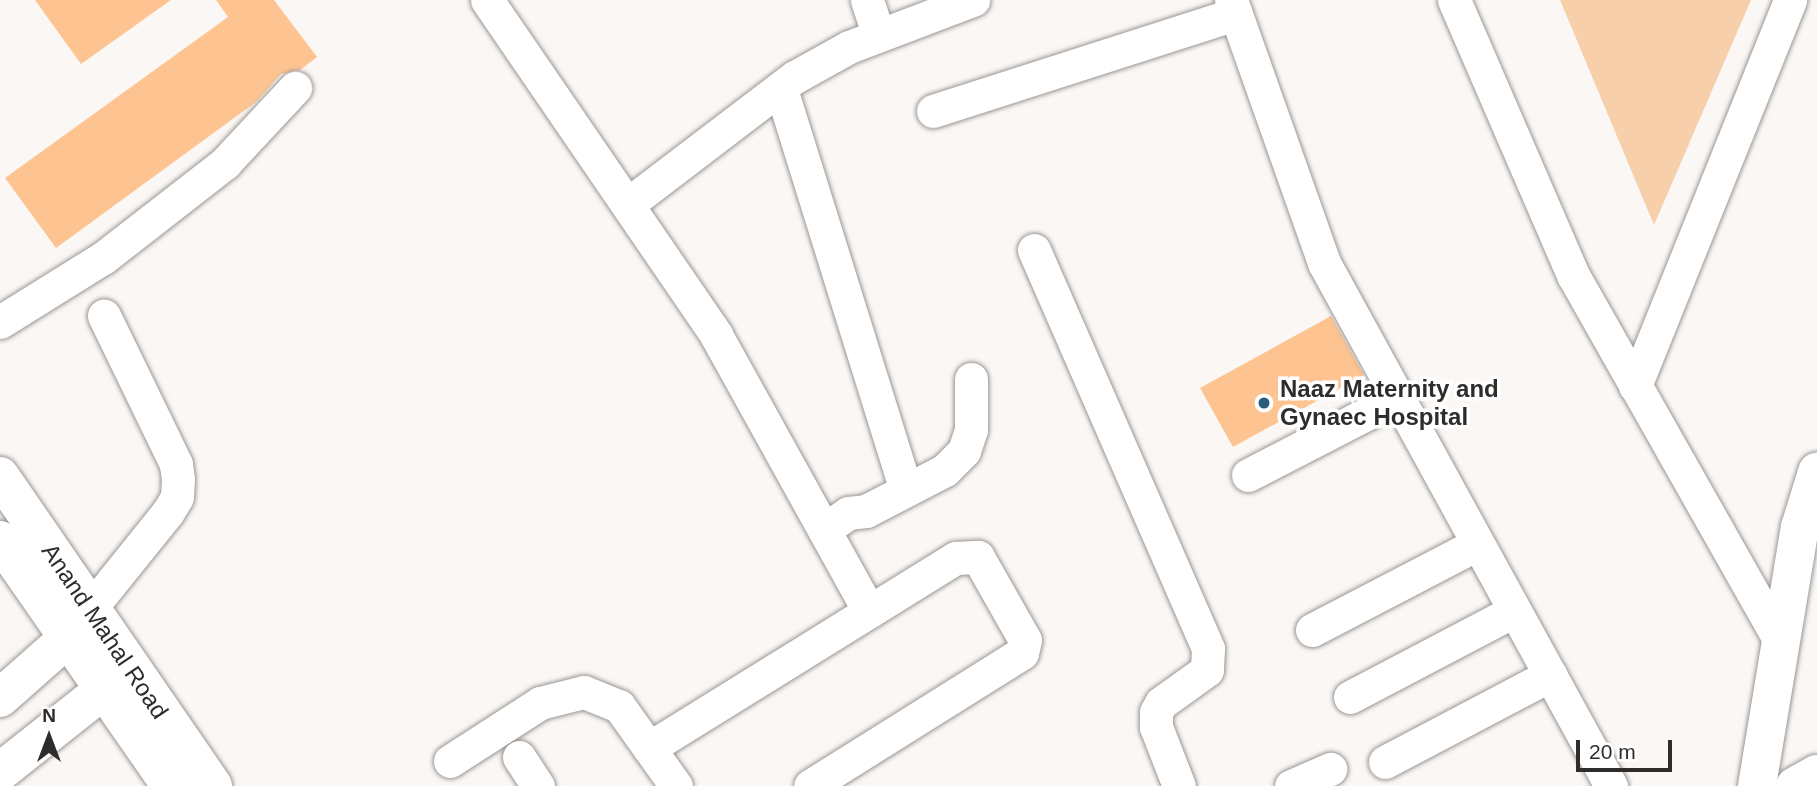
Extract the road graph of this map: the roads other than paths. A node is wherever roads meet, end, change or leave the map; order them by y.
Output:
1 (488, 0) edge
2 (867, 0) edge
3 (973, 0) edge
4 (1454, 0) edge
5 (1790, 0) edge
6 (1233, 7) edge
7 (878, 34) junction
8 (295, 88) dead end
9 (781, 89) junction
10 (933, 111) dead end
11 (628, 204) junction
12 (1034, 250) dead end
13 (104, 316) dead end
14 (0, 322) edge
15 (971, 379) dead end
16 (1635, 386) junction
17 (1398, 398) junction
18 (1817, 472) edge
19 (1248, 475) dead end
20 (0, 476) edge
21 (906, 490) junction
22 (824, 530) junction
23 (0, 540) edge
24 (1477, 544) junction
25 (869, 611) junction
26 (1514, 611) junction
27 (1312, 631) dead end
28 (80, 633) junction
29 (1781, 643) junction
30 (1550, 675) junction
31 (106, 688) junction
32 (1350, 697) dead end
33 (0, 698) edge
34 (649, 748) junction
35 (519, 757) dead end
36 (450, 761) dead end
37 (1385, 762) dead end
38 (1330, 769) dead end
39 (0, 772) edge
40 (1817, 774) edge
41 (170, 782) edge
42 (213, 786) edge
43 (538, 786) edge
44 (676, 786) edge
45 (810, 786) edge
46 (1180, 786) edge
47 (1291, 786) edge
48 (1611, 786) edge
49 (1757, 786) edge
50 (1795, 786) edge

1 - 11 street
2 - 7 street
3 - 7 street
4 - 16 street
5 - 16 street
6 - 10 street
6 - 17 street
7 - 9 street
8 - 14 street
9 - 11 street
9 - 21 street
11 - 22 street
12 - 46 street
13 - 28 street
15 - 21 street
16 - 29 street
17 - 19 street
17 - 24 street
18 - 29 main road
20 - 28 main road, Anand Mahal Road
21 - 22 street
22 - 25 street
23 - 28 main road, Anand Mahal Road
24 - 26 street
24 - 27 street
25 - 34 street
25 - 45 street
26 - 30 street
26 - 32 street
28 - 31 main road
28 - 33 main road
28 - 42 main road, Anand Mahal Road
29 - 49 main road
30 - 37 street
30 - 48 street
31 - 39 main road
31 - 41 main road
34 - 36 street
34 - 44 street
35 - 43 street
38 - 47 street
40 - 50 main road

